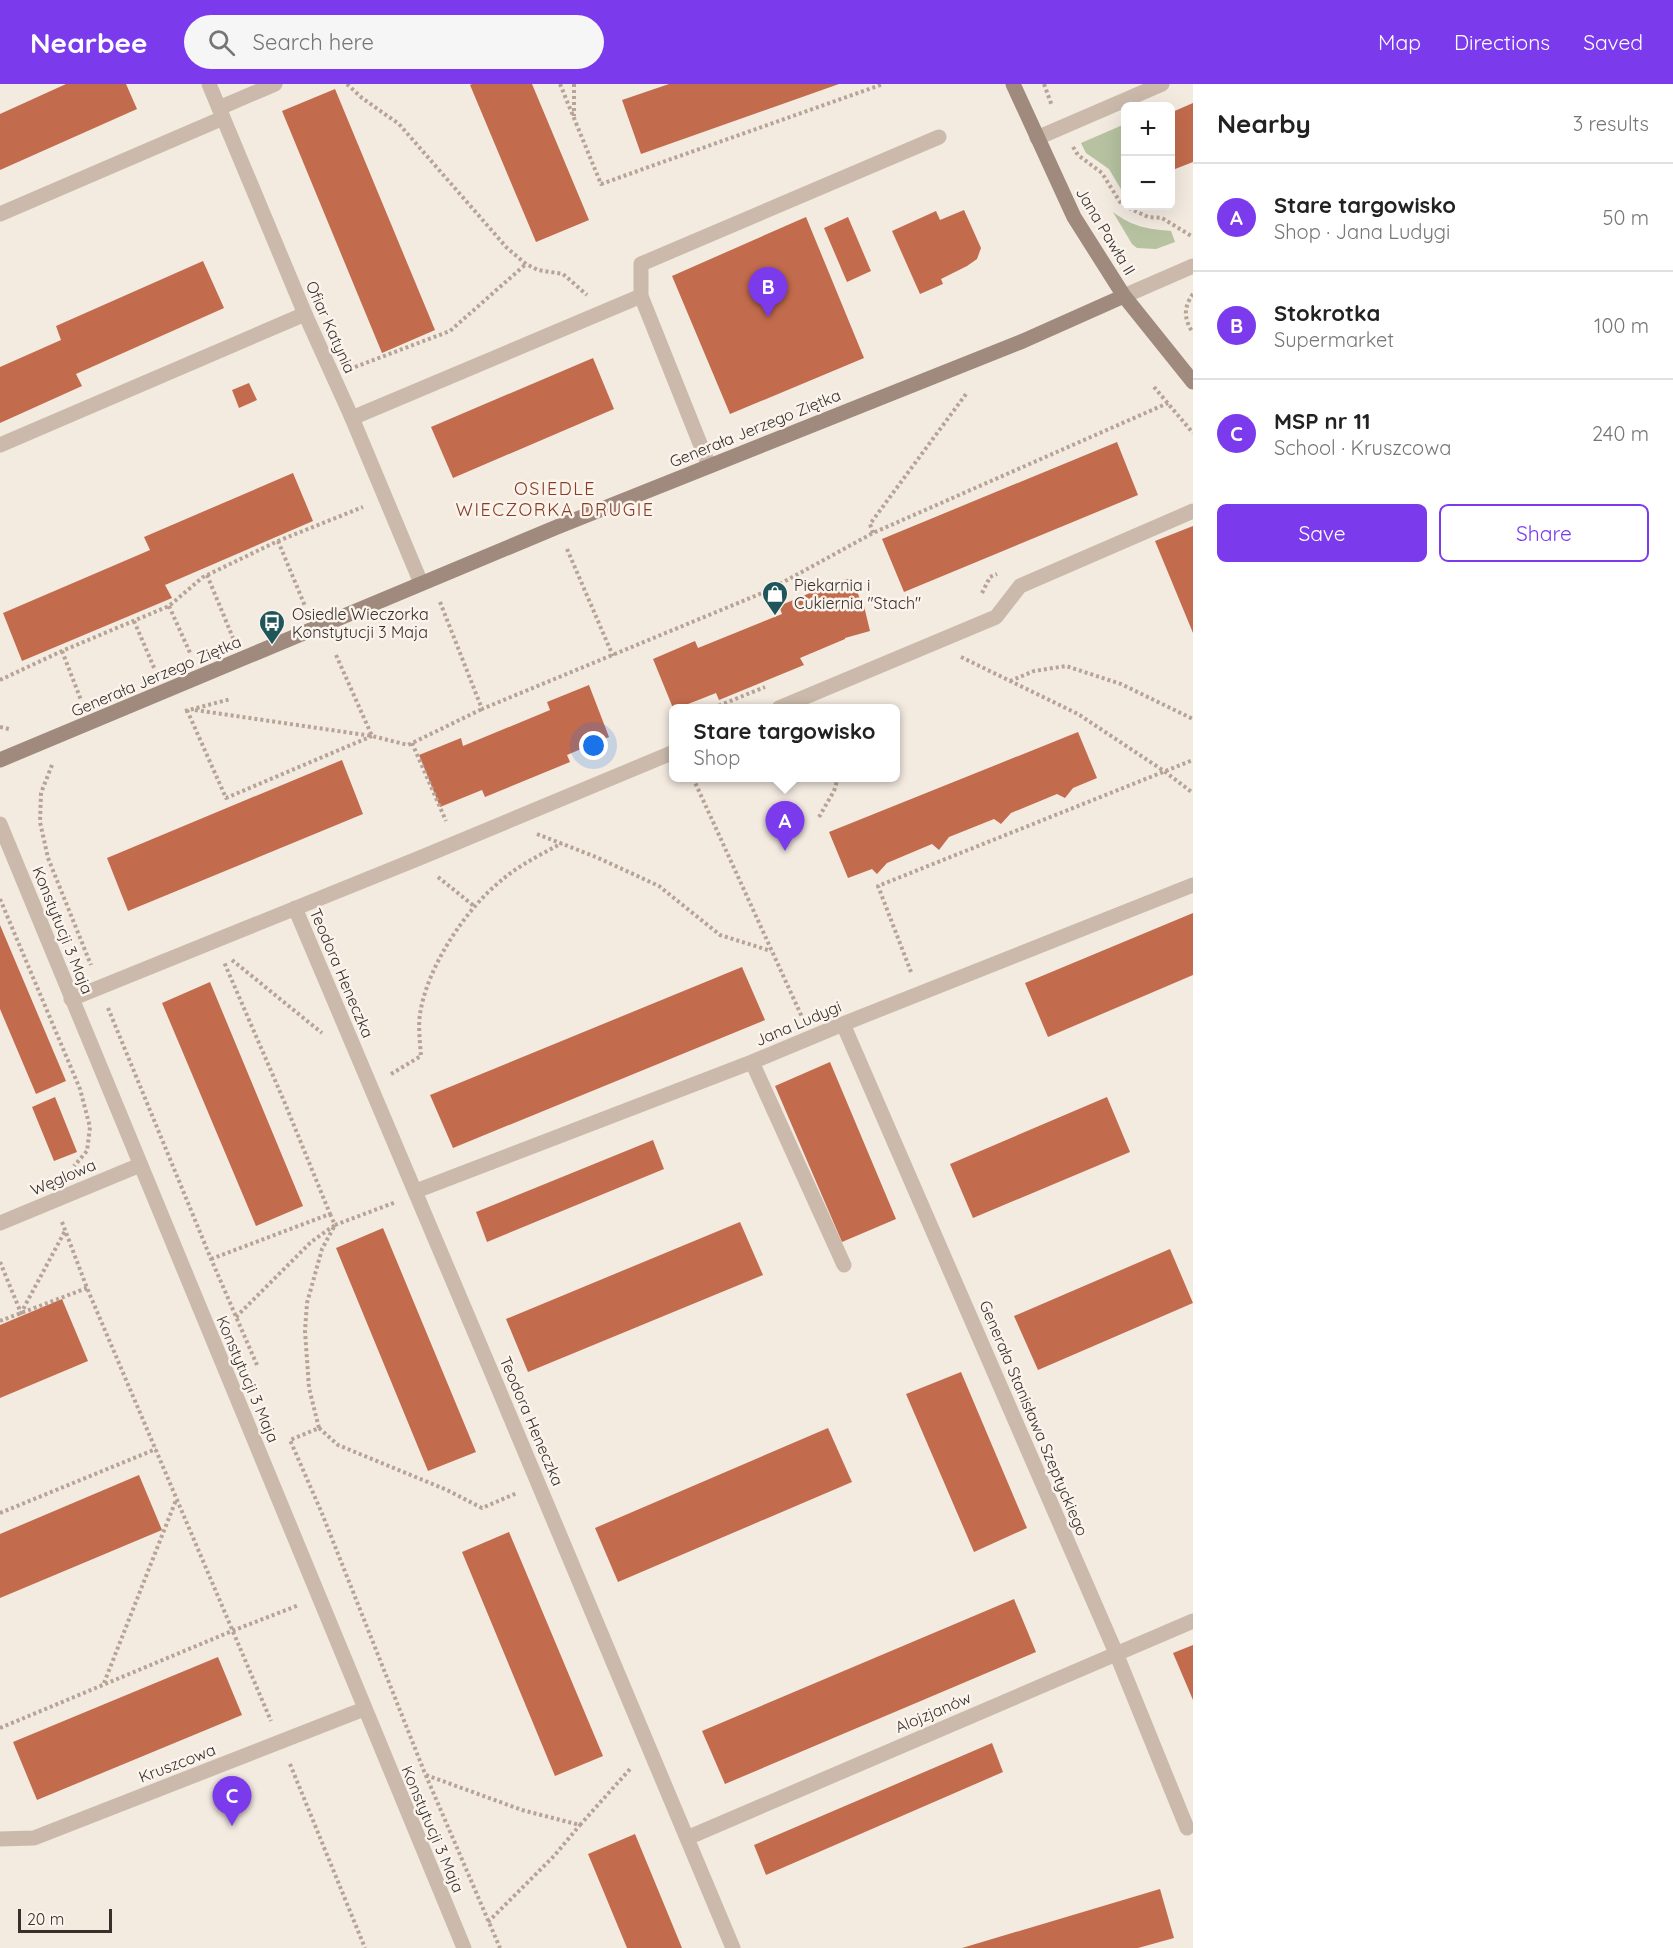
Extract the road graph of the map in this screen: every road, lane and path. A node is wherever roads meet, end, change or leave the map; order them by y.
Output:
1 (209, 84) edge
2 (274, 84) edge
3 (347, 84) edge
4 (560, 84) edge
5 (574, 84) edge
6 (883, 84) edge
7 (1013, 84) edge
8 (1044, 84) edge
9 (1162, 84) edge
10 (221, 113) junction
11 (574, 120) junction
12 (1061, 126) junction
13 (939, 137) dead end
14 (1037, 138) junction
15 (0, 214) edge
16 (1193, 237) edge
17 (526, 264) junction
18 (1193, 266) edge
19 (1193, 294) edge
20 (641, 296) junction
21 (1124, 296) junction
22 (606, 311) junction
23 (305, 314) junction
24 (1193, 333) edge
25 (350, 369) dead end
26 (1193, 382) edge
27 (1154, 387) dead end
28 (966, 394) dead end
29 (1168, 403) junction
30 (352, 417) junction
31 (1193, 433) edge
32 (0, 445) edge
33 (709, 466) junction
34 (367, 505) dead end
35 (1193, 511) edge
36 (873, 533) junction
37 (278, 541) junction
38 (566, 546) dead end
39 (1001, 573) dead end
40 (207, 575) junction
41 (421, 583) junction
42 (439, 598) dead end
43 (979, 600) dead end
44 (169, 606) junction
45 (306, 610) dead end
46 (134, 621) junction
47 (223, 643) dead end
48 (935, 644) junction
49 (62, 651) junction
50 (336, 655) dead end
51 (613, 656) junction
52 (183, 660) dead end
53 (165, 668) dead end
54 (156, 672) junction
55 (148, 675) dead end
56 (0, 680) edge
57 (1010, 681) junction
58 (774, 683) dead end
59 (76, 704) dead end
60 (723, 704) edge
61 (789, 704) edge
62 (482, 709) junction
63 (1193, 719) edge
64 (372, 736) junction
65 (412, 743) junction
66 (669, 754) edge
67 (0, 760) edge
68 (1193, 760) edge
69 (1164, 771) junction
70 (695, 782) edge
71 (837, 782) edge
72 (1193, 793) edge
73 (819, 817) dead end
74 (446, 820) dead end
75 (0, 824) edge
76 (532, 833) dead end
77 (562, 843) junction
78 (433, 872) dead end
79 (1193, 885) edge
80 (0, 899) edge
81 (474, 906) junction
82 (295, 908) junction
83 (205, 946) junction
84 (771, 951) junction
85 (222, 953) junction
86 (913, 977) dead end
87 (71, 999) junction
88 (804, 1021) dead end
89 (843, 1024) junction
90 (326, 1036) dead end
91 (752, 1062) junction
92 (385, 1078) dead end
93 (140, 1165) junction
94 (416, 1191) junction
95 (65, 1196) junction
96 (398, 1201) dead end
97 (330, 1214) junction
98 (0, 1223) edge
99 (335, 1225) junction
100 (65, 1231) junction
101 (211, 1259) dead end
102 (0, 1262) edge
103 (844, 1265) dead end
104 (87, 1288) junction
105 (21, 1313) junction
106 (236, 1317) dead end
107 (0, 1322) edge
108 (319, 1428) junction
109 (156, 1449) junction
110 (519, 1492) dead end
111 (177, 1500) junction
112 (0, 1513) edge
113 (320, 1597) junction
114 (1193, 1621) edge
115 (232, 1631) junction
116 (1116, 1653) junction
117 (104, 1684) junction
118 (364, 1709) junction
119 (0, 1728) edge
120 (281, 1742) junction
121 (634, 1762) dead end
122 (630, 1769) junction
123 (426, 1775) junction
124 (635, 1779) dead end
125 (580, 1826) junction
126 (1187, 1828) dead end
127 (687, 1838) junction
128 (0, 1839) edge
129 (488, 1922) junction
130 (365, 1948) edge
131 (464, 1948) edge
132 (500, 1948) edge
133 (734, 1948) edge

1 - 10 street, Ofiar Katynia
2 - 10 street
3 - 17 path
4 - 11 path
5 - 11 path
6 - 11 path
7 - 14 street, Jana Pawła II
8 - 12 path
9 - 12 street
10 - 15 street
10 - 23 street, Ofiar Katynia
12 - 14 street
12 - 16 path
13 - 20 street
14 - 21 street, Jana Pawła II
17 - 22 path
17 - 25 path
18 - 21 street
19 - 24 path
20 - 22 street
20 - 33 street
21 - 26 street, Jana Pawła II
21 - 33 street, Generała Jerzego Ziętka
22 - 30 street
23 - 30 street, Ofiar Katynia
23 - 32 street
27 - 29 path
28 - 36 path
29 - 31 path
29 - 36 path
30 - 41 street, Ofiar Katynia
33 - 41 street, Generała Jerzego Ziętka
34 - 37 path
35 - 48 street
36 - 51 path
37 - 40 path
37 - 45 path
38 - 51 path
39 - 43 path
40 - 44 path
40 - 47 path
41 - 67 street, Generała Jerzego Ziętka
42 - 62 path
44 - 46 path
44 - 52 path
46 - 49 path
46 - 54 path
48 - 57 path
48 - 61 street
49 - 56 path
49 - 59 path
50 - 64 path
51 - 62 path
53 - 54 path
54 - 55 path
57 - 63 path
57 - 69 path
58 - 60 path
62 - 65 path
64 - 64 path
64 - 65 path
65 - 74 path
66 - 82 street
68 - 69 path
69 - 72 path
69 - 86 path
70 - 84 path
71 - 73 path
75 - 87 street, Konstytucji 3 Maja
76 - 77 path
77 - 81 path
77 - 84 path
78 - 81 path
79 - 89 street, Jana Ludygi
80 - 95 path
81 - 92 path
82 - 83 street
82 - 94 street, Teodora Heneczka
83 - 85 path
83 - 87 street
84 - 88 path
85 - 90 path
85 - 97 path
87 - 93 street, Konstytucji 3 Maja
89 - 91 street, Jana Ludygi
89 - 116 street, Generała Stanisława Szeptyckiego
91 - 94 street, Jana Ludygi
91 - 103 street
93 - 95 street, Węglowa
93 - 113 street, Konstytucji 3 Maja
94 - 127 street, Teodora Heneczka
95 - 98 street, Węglowa
95 - 100 path
96 - 99 path
97 - 99 path
97 - 101 path
99 - 106 path
99 - 108 path
100 - 104 path
100 - 105 path
102 - 105 path
104 - 105 path
104 - 109 path
105 - 107 path
108 - 110 path
108 - 123 path
109 - 111 path
109 - 112 path
111 - 115 path
111 - 117 path
113 - 115 path
113 - 118 street, Konstytucji 3 Maja
114 - 116 street, Alojzjanów
115 - 117 path
115 - 120 path
116 - 126 street, Generała Stanisława Szeptyckiego
116 - 127 street, Alojzjanów
117 - 119 path
118 - 120 street, Kruszcowa
118 - 131 street, Konstytucji 3 Maja
120 - 128 street, Kruszcowa
120 - 130 path
121 - 122 path
122 - 124 path
122 - 125 path
123 - 125 path
123 - 129 path
125 - 129 path
127 - 133 street, Teodora Heneczka
129 - 132 path

